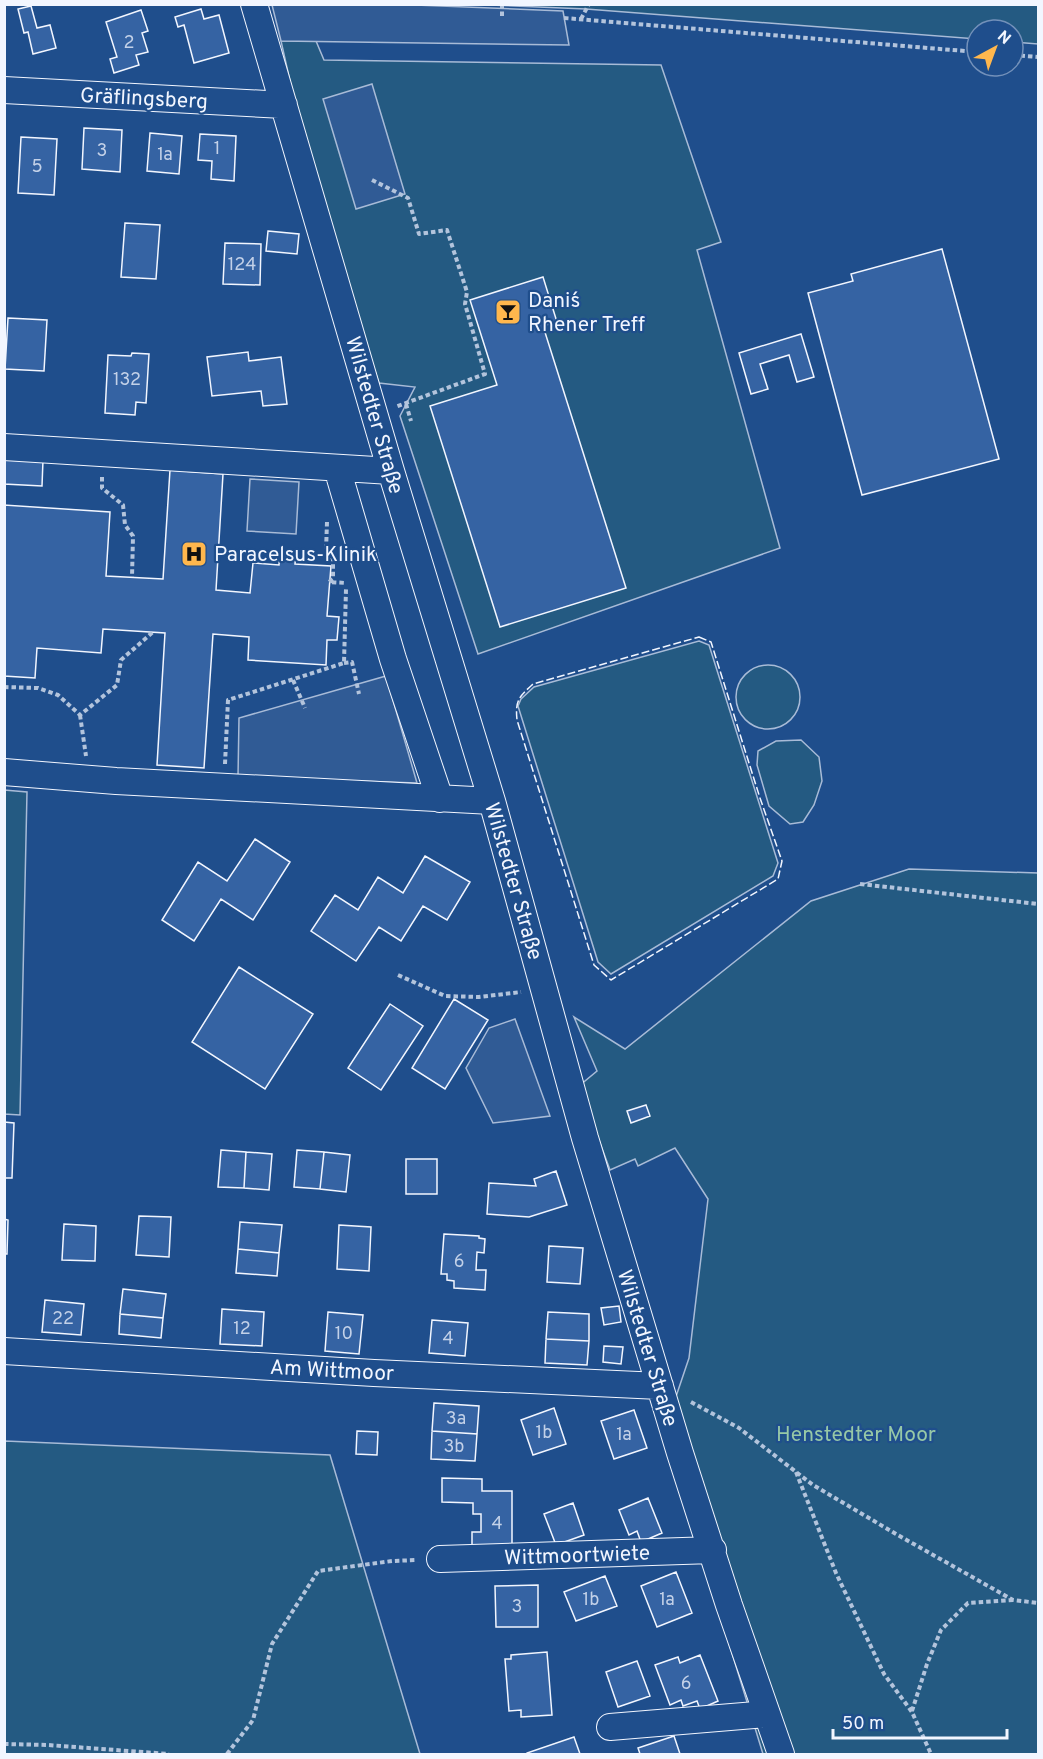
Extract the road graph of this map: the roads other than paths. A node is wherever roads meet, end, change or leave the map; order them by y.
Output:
1 (254, 4) edge
2 (4, 90) edge
3 (284, 105) junction
4 (4, 447) edge
5 (337, 468) junction
6 (391, 471) junction
7 (4, 772) edge
8 (440, 799) junction
9 (492, 801) junction
10 (4, 1351) edge
11 (660, 1386) junction
12 (713, 1550) junction
13 (440, 1559) road end
14 (767, 1714) junction
15 (610, 1727) dead end
16 (781, 1755) edge

1 - 3 street, Wilstedter Straße
2 - 3 street, Gräflingsberg
3 - 6 street, Wilstedter Straße
4 - 5 street
5 - 6 street
5 - 8 street
6 - 9 street, Wilstedter Straße
7 - 8 street
8 - 9 street
9 - 11 street, Wilstedter Straße
10 - 11 street, Am Wittmoor
11 - 12 street, Wilstedter Straße
12 - 13 street, Wittmoortwiete
12 - 14 street, Wilstedter Straße
14 - 15 street
14 - 16 street, Wilstedter Straße

